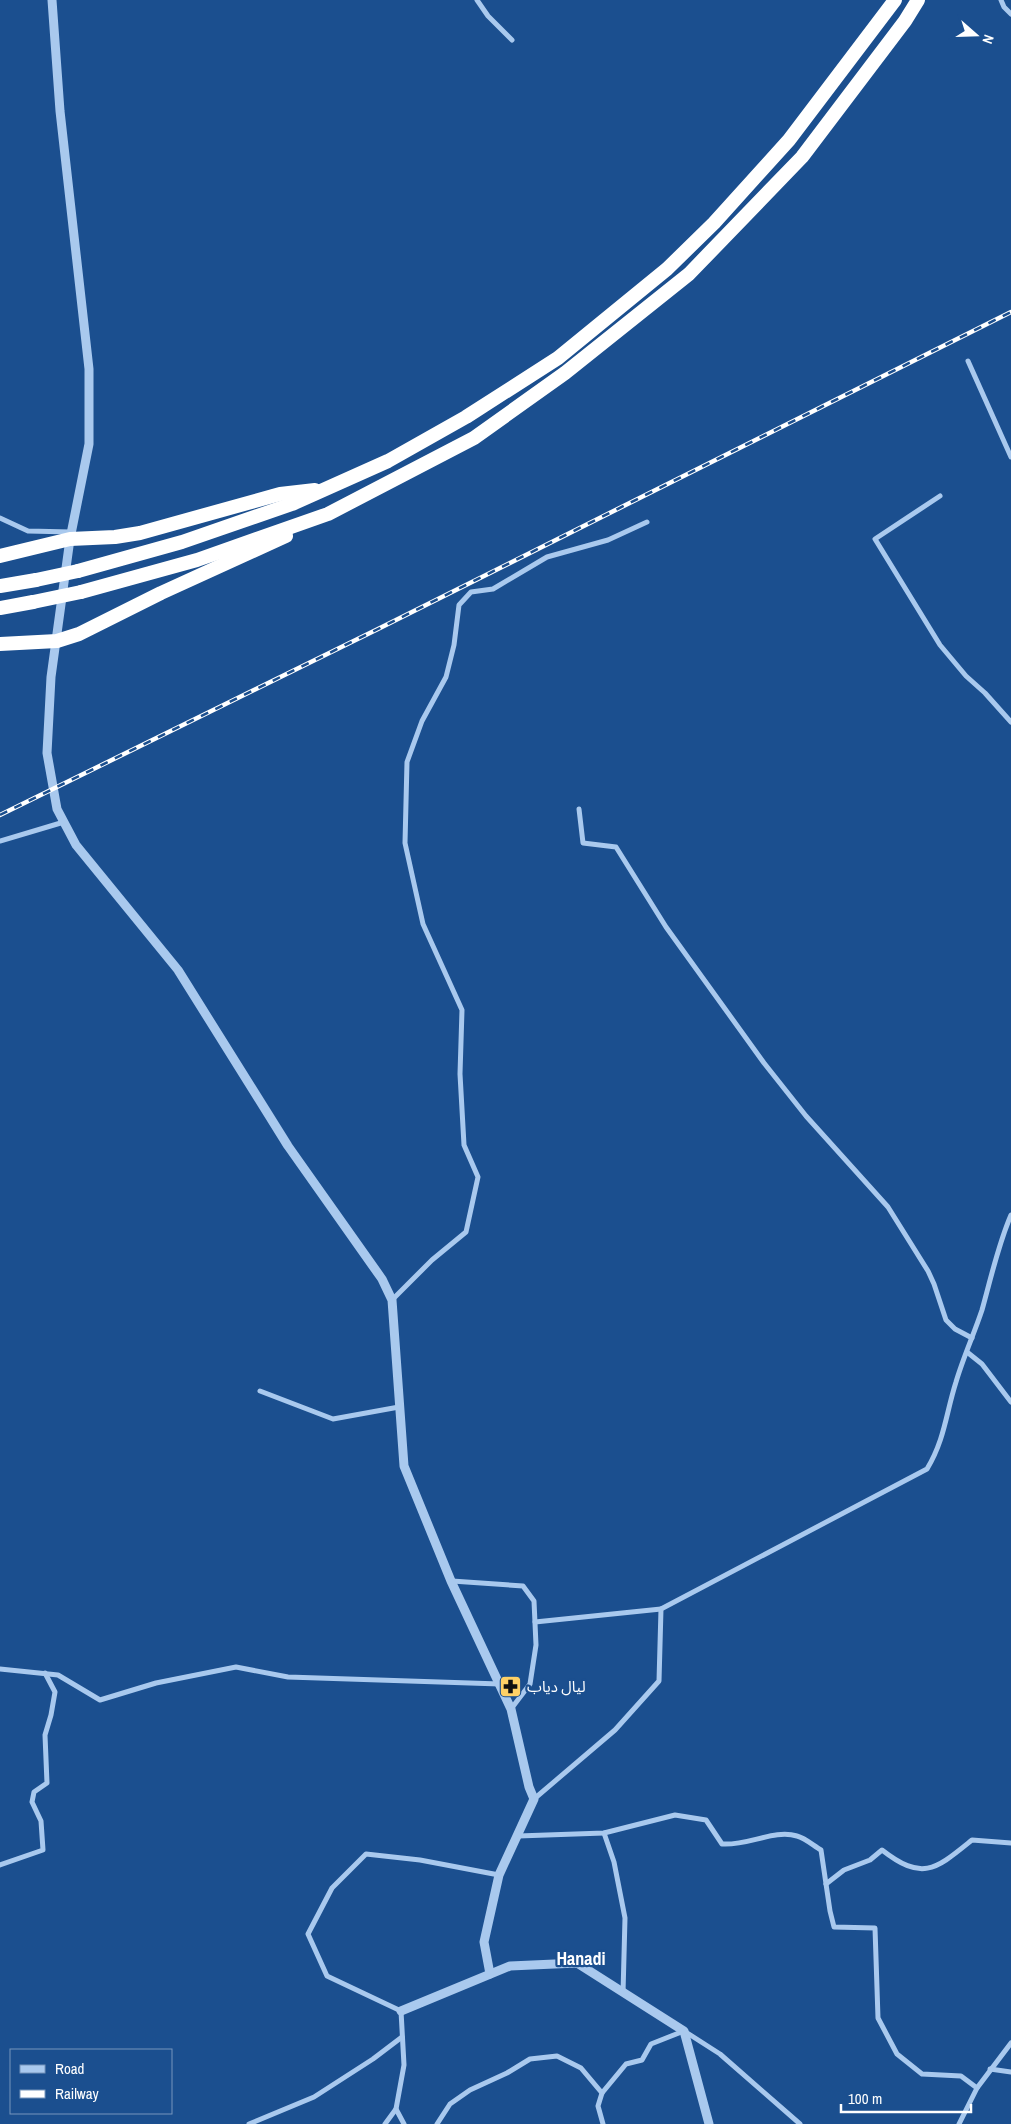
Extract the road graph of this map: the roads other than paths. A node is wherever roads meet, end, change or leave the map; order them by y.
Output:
1 (52, 0) edge
2 (477, 0) edge
3 (895, 0) edge
4 (918, 0) edge
5 (1001, 0) edge
6 (1011, 14) edge
7 (512, 40) dead end
8 (968, 361) dead end
9 (1011, 456) edge
10 (323, 490) junction
11 (940, 496) dead end
12 (328, 514) junction
13 (0, 518) edge
14 (647, 522) dead end
15 (70, 535) junction
16 (0, 556) edge
17 (0, 586) edge
18 (0, 608) edge
19 (57, 641) junction
20 (0, 644) edge
21 (1011, 722) edge
22 (579, 809) dead end
23 (64, 822) junction
24 (0, 842) edge
25 (1011, 1215) edge
26 (392, 1300) junction
27 (972, 1338) junction
28 (967, 1352) junction
29 (260, 1391) dead end
30 (1011, 1402) edge
31 (400, 1407) junction
32 (451, 1581) junction
33 (661, 1609) junction
34 (535, 1622) junction
35 (0, 1669) edge
36 (45, 1673) junction
37 (500, 1684) junction
38 (511, 1709) junction
39 (534, 1799) junction
40 (604, 1833) junction
41 (518, 1836) junction
42 (1011, 1843) edge
43 (0, 1865) edge
44 (499, 1875) junction
45 (826, 1884) junction
46 (490, 1974) junction
47 (623, 1994) junction
48 (401, 2011) junction
49 (684, 2031) junction
50 (402, 2037) junction
51 (1011, 2043) edge
52 (990, 2069) junction
53 (1011, 2072) edge
54 (977, 2088) junction
55 (602, 2093) junction
56 (396, 2109) junction
57 (249, 2124) edge
58 (385, 2124) edge
59 (404, 2124) edge
60 (437, 2124) edge
61 (603, 2124) edge
62 (709, 2124) edge
63 (800, 2124) edge
64 (959, 2124) edge

1 - 15 street
2 - 7 street
3 - 10 highway
4 - 12 highway
5 - 6 street
8 - 9 street
10 - 15 highway
10 - 17 highway, bridge
11 - 21 street
12 - 18 highway, bridge
12 - 19 highway
13 - 15 street
14 - 26 street
15 - 16 highway
15 - 19 street
19 - 20 highway
19 - 23 street
22 - 27 street
23 - 24 street
23 - 26 street
25 - 27 street
26 - 31 street
27 - 28 street
28 - 30 street
28 - 33 street
29 - 31 street
31 - 32 street
32 - 34 street
32 - 37 street
33 - 34 street
33 - 39 street
34 - 38 street
35 - 36 street
36 - 37 street
36 - 43 street
37 - 38 street
38 - 39 street
39 - 41 street
40 - 41 street
40 - 45 street
40 - 47 street
41 - 44 street
42 - 45 street
44 - 46 street
44 - 48 street
45 - 54 street
46 - 47 street
46 - 48 street
47 - 49 street
48 - 50 street
49 - 55 street
49 - 62 street
49 - 63 street
50 - 56 street
50 - 57 street
51 - 52 street
52 - 53 street
52 - 54 street
54 - 64 street
55 - 60 street
55 - 61 street
56 - 58 street
56 - 59 street

